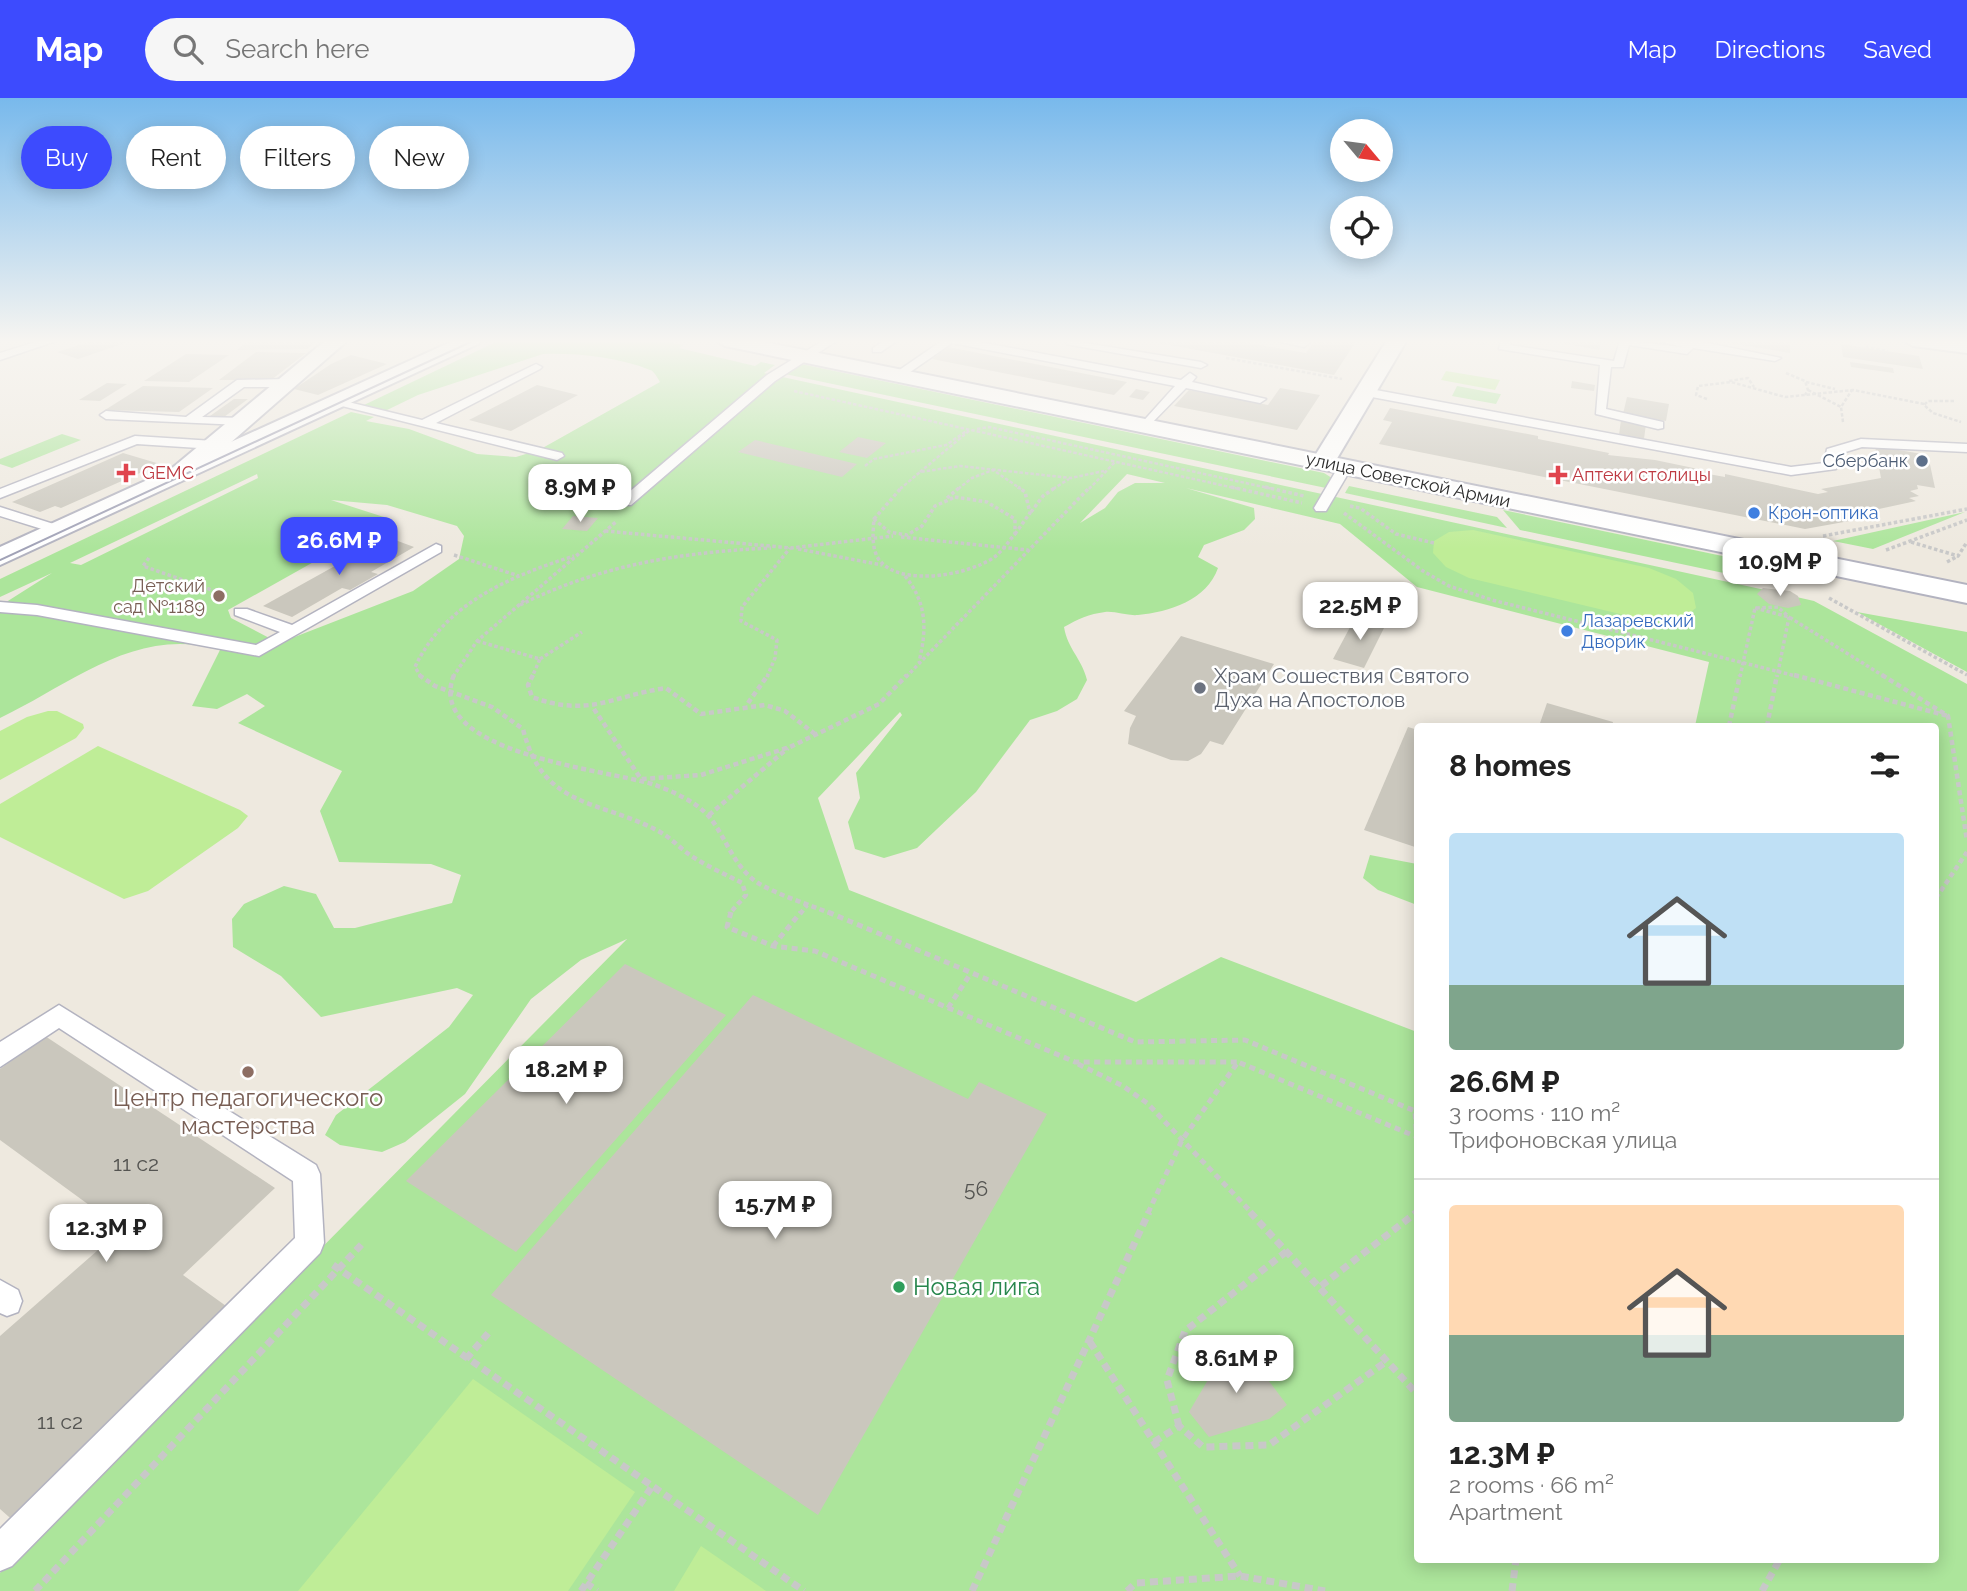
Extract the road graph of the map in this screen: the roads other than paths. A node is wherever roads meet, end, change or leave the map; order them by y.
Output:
1 (204, 410) edge
2 (255, 410) edge
3 (321, 410) edge
4 (364, 410) edge
5 (452, 410) edge
6 (734, 410) edge
7 (1066, 410) edge
8 (1160, 410) edge
9 (1351, 410) edge
10 (1479, 410) edge
11 (1600, 410) edge
12 (106, 415) dead end
13 (189, 421) junction
14 (242, 421) junction
15 (424, 424) junction
16 (1658, 425) dead end
17 (1145, 426) junction
18 (214, 446) junction
19 (1967, 448) edge
20 (557, 456) dead end
21 (1334, 465) junction
22 (180, 474) junction
23 (0, 494) edge
24 (626, 502) dead end
25 (1323, 504) road end
26 (0, 511) edge
27 (58, 530) junction
28 (436, 550) road end
29 (0, 557) edge
30 (1967, 594) edge
31 (0, 607) edge
32 (241, 612) road end
33 (294, 631) junction
34 (4, 1047) edge
35 (0, 1554) edge

1 - 13 lane
2 - 14 street
3 - 22 street
4 - 15 lane
5 - 15 lane
6 - 24 lane
7 - 17 street, улица Советской Армии
8 - 17 lane
9 - 21 street
10 - 19 lane
11 - 16 lane
12 - 13 lane
13 - 14 lane
14 - 18 street
15 - 20 lane
17 - 21 street, улица Советской Армии
18 - 22 street
18 - 23 lane
21 - 25 lane
21 - 30 street, улица Советской Армии
22 - 27 street
26 - 27 lane
27 - 29 street
28 - 33 lane
31 - 33 lane
32 - 33 lane
34 - 35 lane

